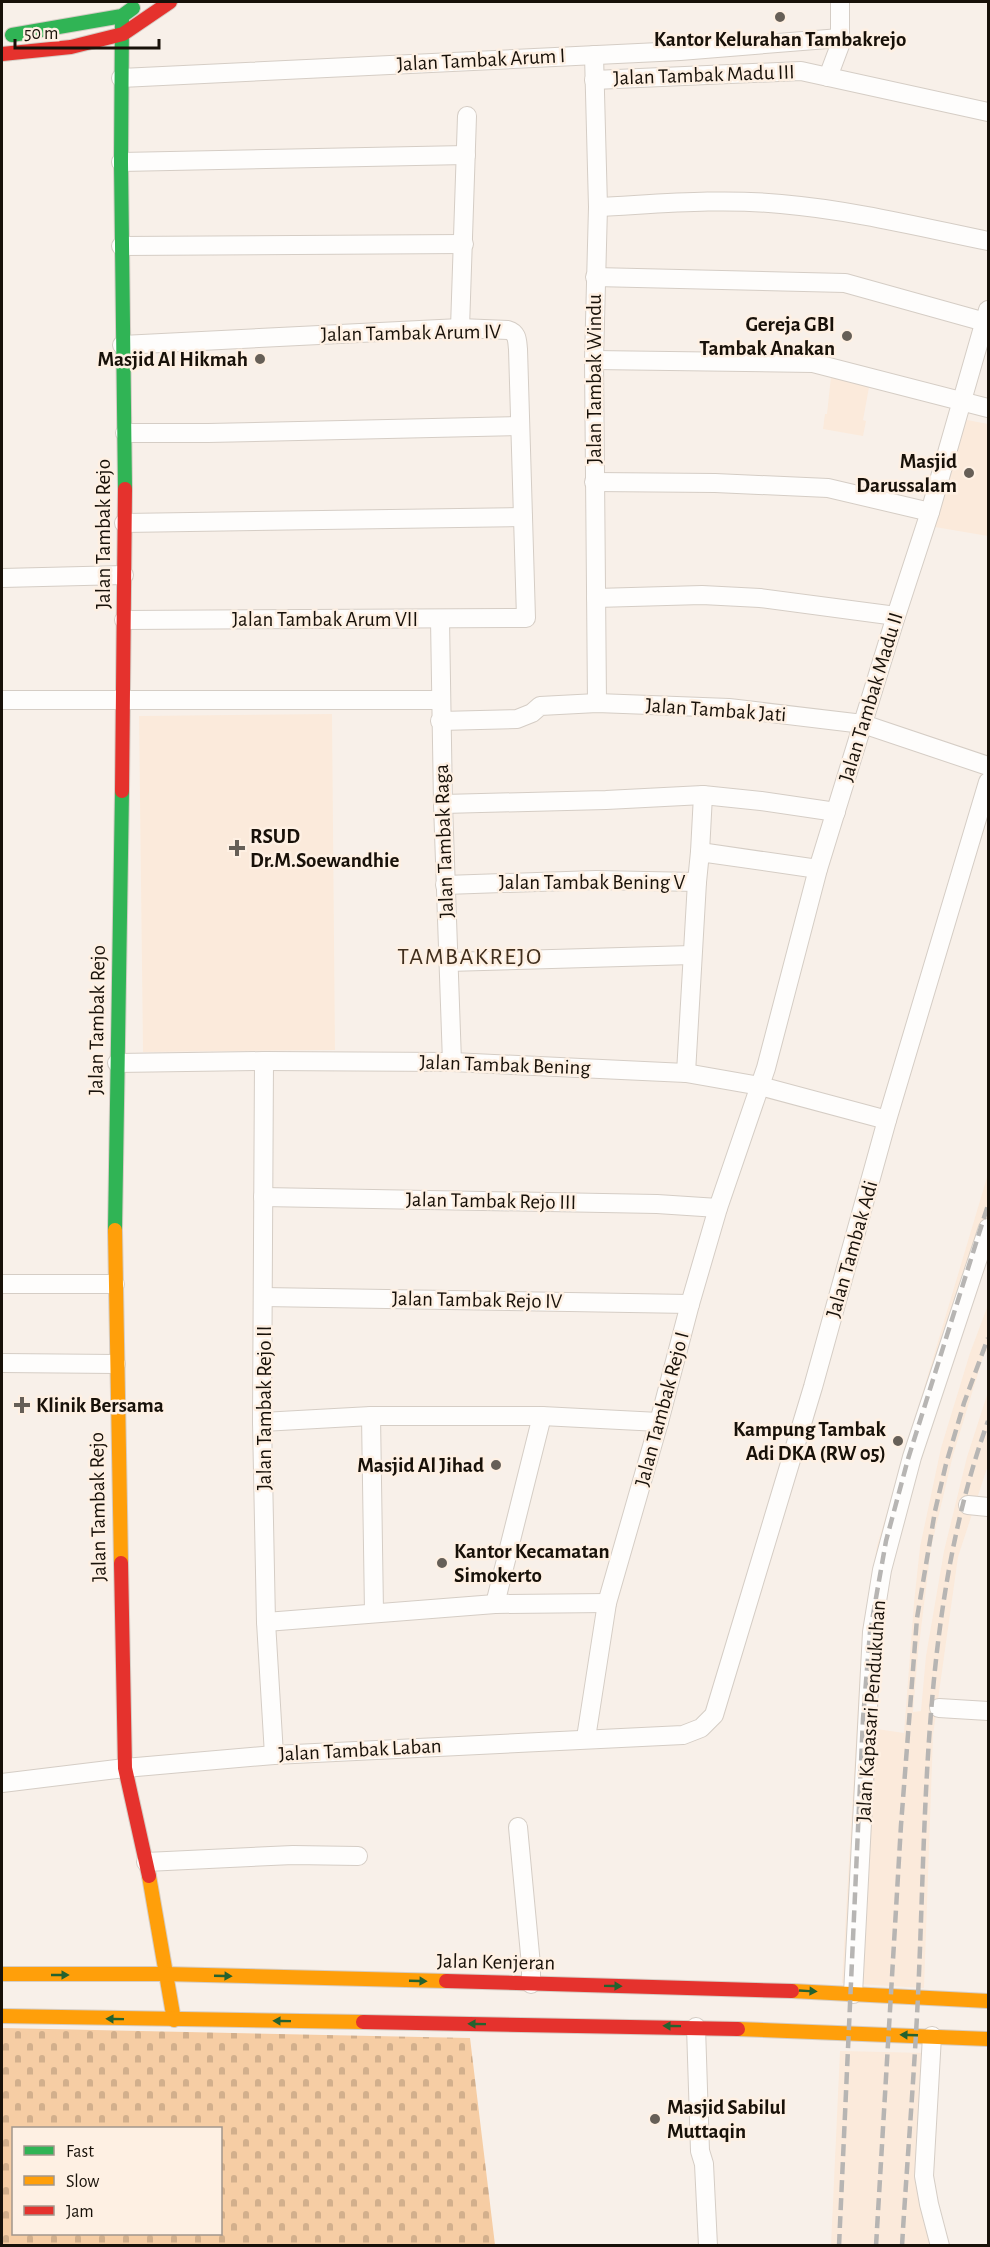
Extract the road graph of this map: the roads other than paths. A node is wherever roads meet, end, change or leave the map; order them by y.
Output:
1 (144, 2) edge
2 (170, 2) edge
3 (840, 2) edge
4 (122, 16) junction
5 (123, 34) junction
6 (2, 37) edge
7 (840, 38) junction
8 (2, 54) edge
9 (594, 55) junction
10 (828, 77) junction
11 (122, 78) junction
12 (594, 80) junction
13 (988, 112) edge
14 (467, 116) dead end
15 (466, 155) junction
16 (121, 162) junction
17 (598, 207) junction
18 (988, 241) edge
19 (464, 244) junction
20 (121, 246) junction
21 (596, 277) junction
22 (987, 316) edge
23 (460, 328) junction
24 (122, 345) junction
25 (594, 360) junction
26 (963, 401) junction
27 (988, 408) edge
28 (519, 426) junction
29 (125, 433) junction
30 (594, 482) junction
31 (930, 512) junction
32 (523, 517) junction
33 (124, 523) junction
34 (124, 575) junction
35 (2, 578) edge
36 (596, 598) junction
37 (896, 616) junction
38 (526, 618) joint
39 (440, 619) junction
40 (124, 620) junction
41 (124, 699) junction
42 (2, 700) edge
43 (441, 700) junction
44 (597, 703) junction
45 (440, 721) junction
46 (863, 724) junction
47 (988, 766) edge
48 (988, 782) edge
49 (703, 795) junction
50 (442, 804) junction
51 (836, 812) junction
52 (699, 852) junction
53 (818, 869) junction
54 (697, 882) junction
55 (445, 885) junction
56 (692, 955) junction
57 (448, 962) junction
58 (264, 1061) junction
59 (452, 1062) junction
60 (117, 1063) junction
61 (686, 1073) junction
62 (760, 1086) junction
63 (888, 1120) junction
64 (263, 1197) junction
65 (718, 1208) junction
66 (988, 1228) edge
67 (2, 1284) edge
68 (115, 1284) junction
69 (264, 1297) junction
70 (690, 1304) junction
71 (2, 1363) edge
72 (116, 1364) junction
73 (371, 1416) junction
74 (542, 1416) junction
75 (262, 1422) junction
76 (659, 1422) junction
77 (968, 1505) dead end
78 (988, 1507) edge
79 (607, 1603) junction
80 (495, 1604) junction
81 (374, 1612) junction
82 (266, 1622) junction
83 (939, 1708) dead end
84 (988, 1711) edge
85 (714, 1715) joint
86 (586, 1738) junction
87 (274, 1755) junction
88 (125, 1768) junction
89 (2, 1783) edge
90 (518, 1827) dead end
91 (358, 1856) dead end
92 (146, 1862) junction
93 (2, 1974) edge
94 (165, 1974) junction
95 (531, 1984) junction
96 (853, 1994) junction
97 (988, 2001) edge
98 (2, 2016) edge
99 (174, 2020) junction
100 (696, 2027) junction
101 (932, 2036) junction
102 (988, 2039) edge
103 (700, 2151) junction
104 (698, 2246) edge
105 (708, 2246) edge
106 (940, 2246) edge

1 - 4 main road
2 - 5 main road
3 - 7 street
4 - 5 main road, Jalan Tambak Rejo
4 - 6 main road
5 - 8 main road
5 - 11 main road, Jalan Tambak Rejo
7 - 9 street, Jalan Tambak Arum I
7 - 10 street
9 - 11 street, Jalan Tambak Arum I
9 - 12 street, Jalan Tambak Windu
10 - 12 street, Jalan Tambak Madu III
10 - 13 street, Jalan Tambak Madu III
11 - 16 main road, Jalan Tambak Rejo
12 - 17 street, Jalan Tambak Windu
14 - 15 street
15 - 16 street
15 - 19 street
16 - 20 main road, Jalan Tambak Rejo
17 - 18 street
17 - 21 street, Jalan Tambak Windu
19 - 20 street
19 - 23 street
20 - 24 main road, Jalan Tambak Rejo
21 - 22 street
21 - 25 street, Jalan Tambak Windu
22 - 26 street, Jalan Tambak Madu II
23 - 24 street, Jalan Tambak Arum IV
23 - 28 street, Jalan Tambak Arum IV
24 - 29 main road, Jalan Tambak Rejo
25 - 26 street
25 - 30 street, Jalan Tambak Windu
26 - 27 street
26 - 31 street, Jalan Tambak Madu II
28 - 29 street
28 - 32 street, Jalan Tambak Arum IV
29 - 33 main road, Jalan Tambak Rejo
30 - 31 street
30 - 36 street, Jalan Tambak Windu
31 - 37 street, Jalan Tambak Madu II
32 - 33 street
32 - 38 street, Jalan Tambak Arum IV
33 - 34 main road, Jalan Tambak Rejo
34 - 35 street
34 - 40 main road, Jalan Tambak Rejo
36 - 37 street
36 - 44 street, Jalan Tambak Windu
37 - 46 street, Jalan Tambak Madu II
38 - 39 street, Jalan Tambak Arum VII
39 - 40 street, Jalan Tambak Arum VII
39 - 43 street, Jalan Tambak Raga
40 - 41 main road, Jalan Tambak Rejo
41 - 42 street
41 - 43 street
41 - 60 main road, Jalan Tambak Rejo
43 - 45 street, Jalan Tambak Raga
44 - 45 street, Jalan Tambak Jati
44 - 46 street, Jalan Tambak Jati
45 - 50 street, Jalan Tambak Raga
46 - 47 street, Jalan Tambak Jati
46 - 51 street, Jalan Tambak Madu II
48 - 63 street, Jalan Tambak Adi
49 - 50 street
49 - 51 street
49 - 52 street
50 - 55 street, Jalan Tambak Raga
51 - 53 street, Jalan Tambak Madu II
52 - 53 street, Jalan Tambak Bening V
52 - 54 street, Jalan Tambak Bening V
53 - 62 street, Jalan Tambak Madu II
54 - 55 street, Jalan Tambak Bening V
54 - 56 street
55 - 57 street, Jalan Tambak Raga
56 - 57 street
56 - 61 street
57 - 59 street, Jalan Tambak Raga
58 - 59 street, Jalan Tambak Bening
58 - 60 street, Jalan Tambak Bening
58 - 64 street, Jalan Tambak Rejo II
59 - 61 street, Jalan Tambak Bening
60 - 68 main road, Jalan Tambak Rejo
61 - 62 street, Jalan Tambak Bening
62 - 63 street, Jalan Tambak Bening
62 - 65 street, Jalan Tambak Rejo I
63 - 85 street, Jalan Tambak Adi
64 - 65 street, Jalan Tambak Rejo III
64 - 69 street, Jalan Tambak Rejo II
65 - 70 street, Jalan Tambak Rejo I
66 - 96 street, Jalan Kapasari Pendukuhan
67 - 68 street
68 - 72 main road, Jalan Tambak Rejo
69 - 70 street, Jalan Tambak Rejo IV
69 - 75 street, Jalan Tambak Rejo II
70 - 76 street, Jalan Tambak Rejo I
71 - 72 street
72 - 88 main road, Jalan Tambak Rejo
73 - 74 street
73 - 75 street
73 - 81 street
74 - 76 street
74 - 80 street
75 - 82 street, Jalan Tambak Rejo II
76 - 79 street, Jalan Tambak Rejo I
77 - 78 street
79 - 80 street
79 - 86 street, Jalan Tambak Rejo I
80 - 81 street
81 - 82 street
82 - 87 street, Jalan Tambak Rejo II
83 - 84 street
85 - 86 street, Jalan Tambak Laban
86 - 87 street, Jalan Tambak Laban
87 - 88 street, Jalan Tambak Laban
88 - 89 street, Jalan Tambak Laban
88 - 92 main road, Jalan Tambak Rejo
90 - 95 street
91 - 92 street
92 - 94 main road, Jalan Tambak Rejo
93 -> 94 main road, Jalan Kenjeran
94 -> 95 main road, Jalan Kenjeran
94 - 99 main road, Jalan Tambak Rejo
95 -> 96 main road, Jalan Kenjeran
96 - 97 main road, Jalan Kenjeran
99 -> 98 main road
100 -> 99 main road
101 -> 100 main road
100 - 103 street
101 - 102 main road
101 - 106 street
103 - 104 street
103 - 105 street

